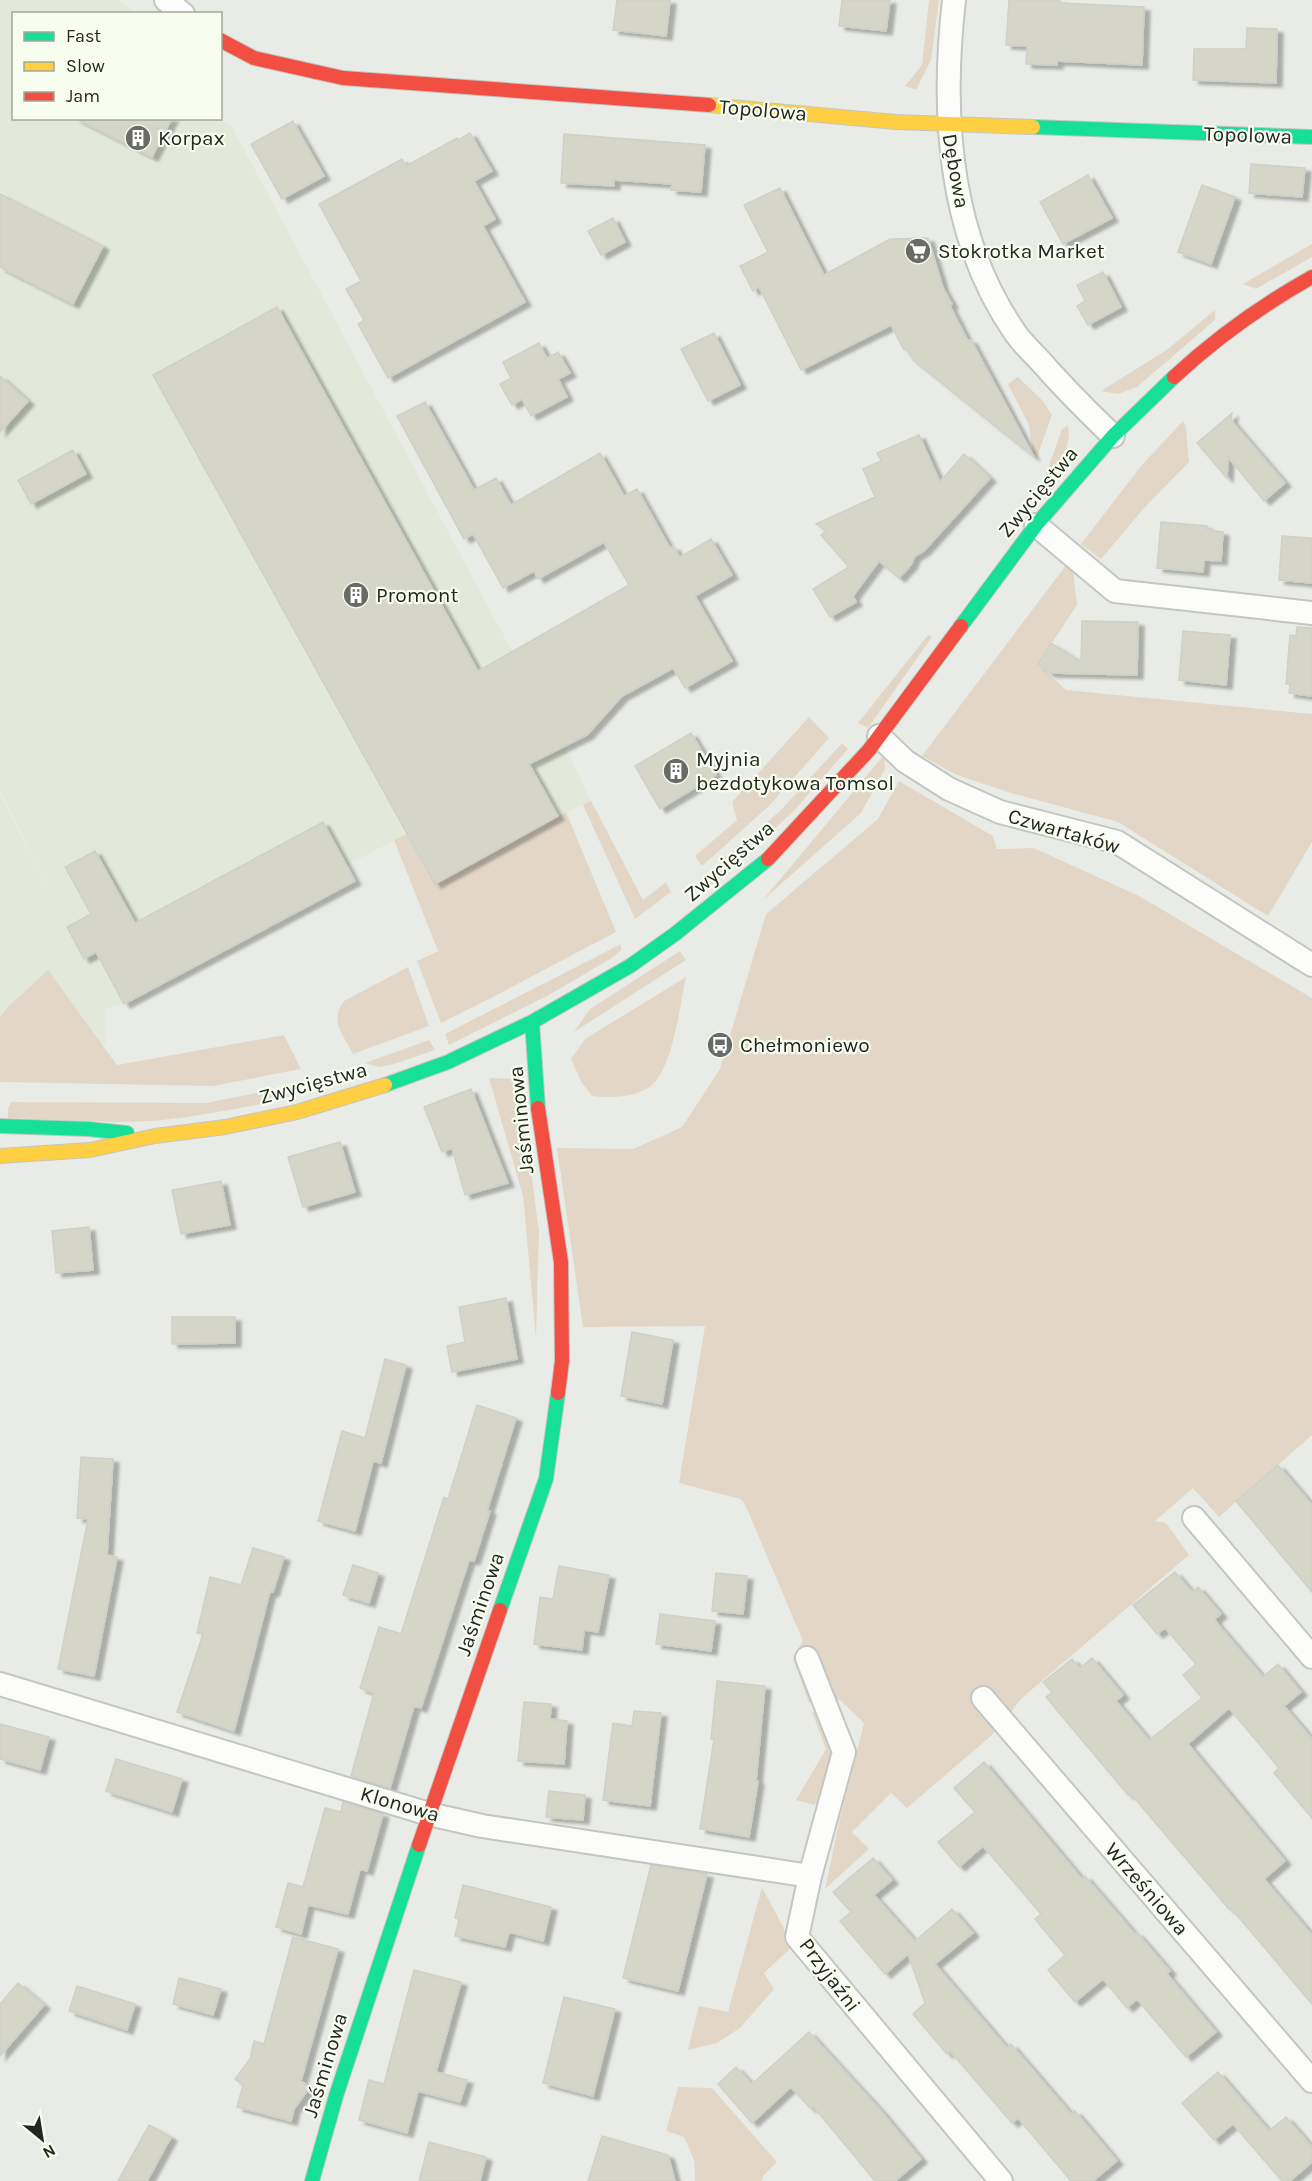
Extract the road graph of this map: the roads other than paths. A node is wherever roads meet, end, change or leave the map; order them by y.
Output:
1 (166, 0) edge
2 (954, 0) edge
3 (181, 12) edge
4 (222, 41) edge
5 (948, 125) junction
6 (1312, 137) edge
7 (1312, 277) edge
8 (1113, 436) junction
9 (1036, 525) junction
10 (1312, 612) edge
11 (879, 736) junction
12 (1312, 965) edge
13 (532, 1022) junction
14 (0, 1126) edge
15 (155, 1136) junction
16 (0, 1156) edge
17 (1194, 1518) dead end
18 (807, 1658) dead end
19 (1312, 1658) edge
20 (0, 1684) edge
21 (983, 1698) dead end
22 (429, 1814) junction
23 (810, 1876) junction
24 (1312, 2081) edge
25 (312, 2181) edge
26 (1001, 2181) edge

1 - 3 street
2 - 5 street, Dębowa
4 - 5 street, Topolowa
5 - 6 street, Topolowa
5 - 8 street, Dębowa
7 - 8 street, Zwycięstwa
8 - 9 street, Zwycięstwa
9 - 10 street
9 - 11 street, Zwycięstwa
11 - 12 street, Czwartaków
11 - 13 street, Zwycięstwa
13 - 15 street, Zwycięstwa
13 - 22 street, Jaśminowa
14 - 15 street, Zwycięstwa
15 - 16 street, Zwycięstwa
17 - 19 street
18 - 23 street, Przyjaźni
20 - 22 street, Klonowa
21 - 24 street, Wrześniowa
22 - 23 street, Klonowa
22 - 25 street, Jaśminowa
23 - 26 street, Przyjaźni

